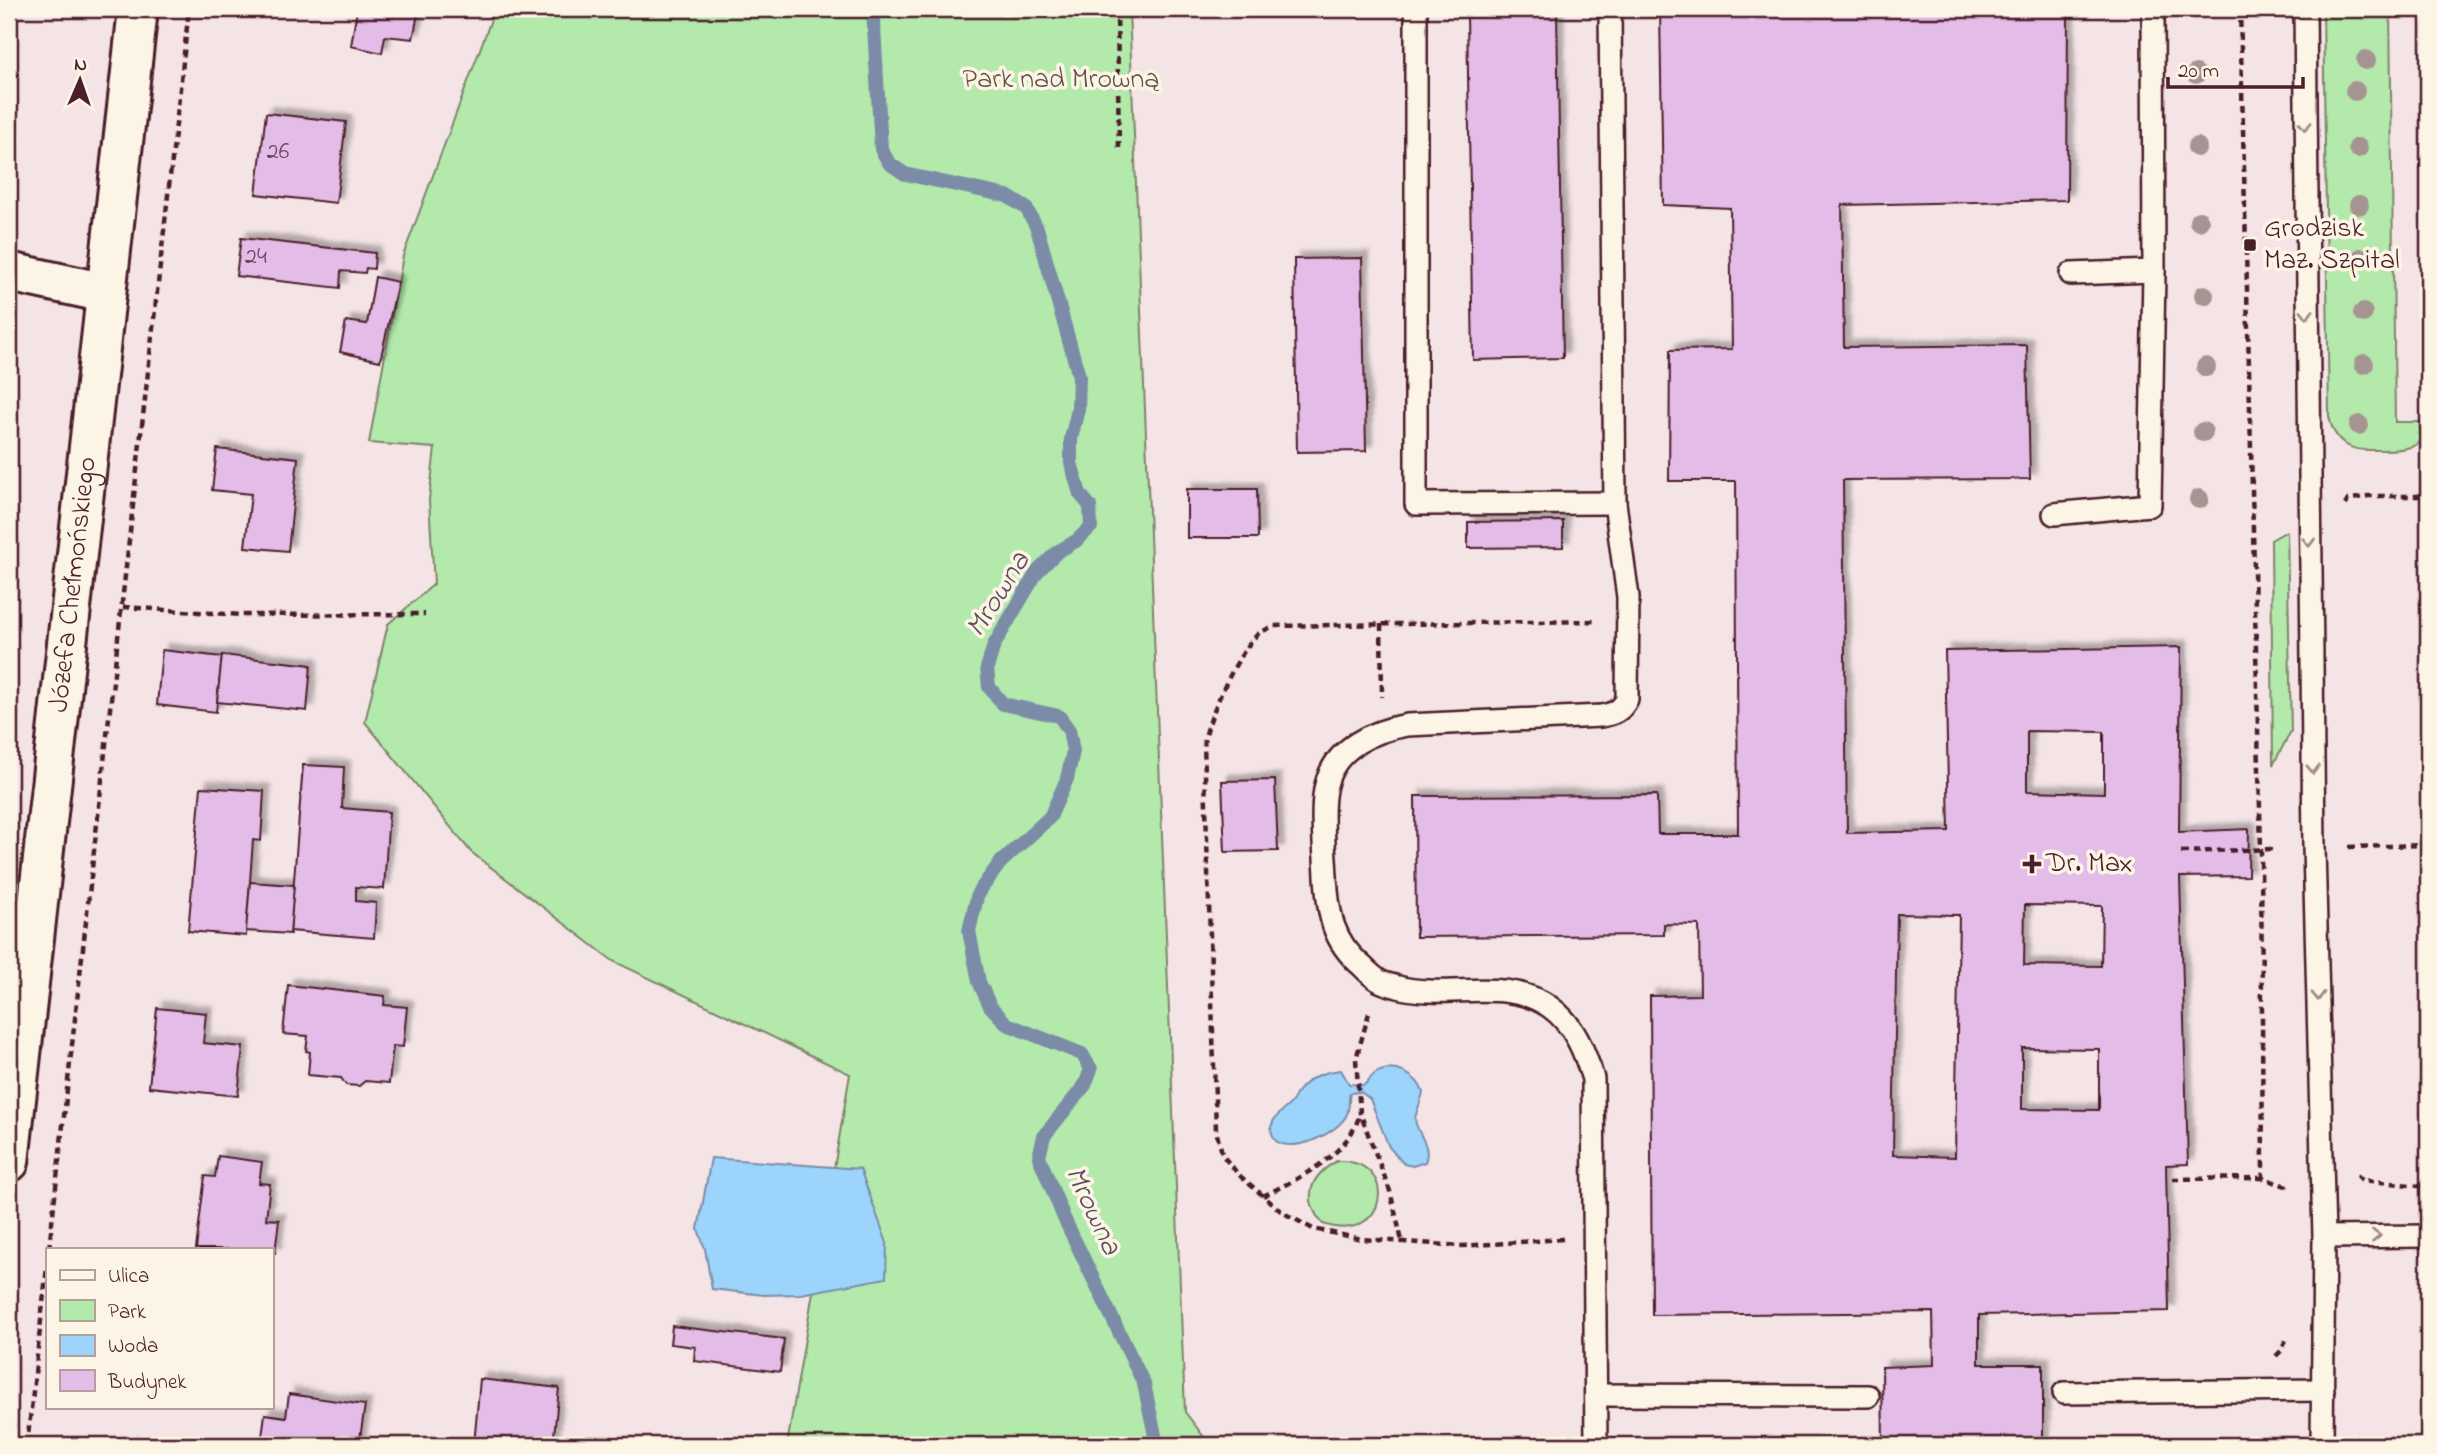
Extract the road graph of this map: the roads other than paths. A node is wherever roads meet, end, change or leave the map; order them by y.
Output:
1 (138, 9) edge
2 (1416, 9) edge
3 (1610, 9) edge
4 (2152, 9) edge
5 (2305, 9) edge
6 (2154, 271) junction
7 (9, 272) edge
8 (2071, 274) dead end
9 (106, 293) junction
10 (1615, 503) junction
11 (2054, 514) dead end
12 (17, 1018) edge
13 (9, 1162) edge
14 (2428, 1236) edge
15 (2324, 1237) junction
16 (2323, 1390) junction
17 (2064, 1393) dead end
18 (1597, 1395) junction
19 (1868, 1396) dead end
20 (1596, 1445) edge
21 (2322, 1445) edge

1 - 9 street, Józefa Chełmońskiego
2 - 10 lane
3 - 10 lane
4 - 6 lane
5 -> 15 lane
6 - 8 lane
6 - 11 lane
7 - 9 street
9 - 12 street, Józefa Chełmońskiego
10 - 18 lane
12 - 13 street, Józefa Chełmońskiego
15 -> 14 lane
15 - 16 lane
16 - 17 lane
16 - 21 lane
18 - 19 lane
18 - 20 lane

